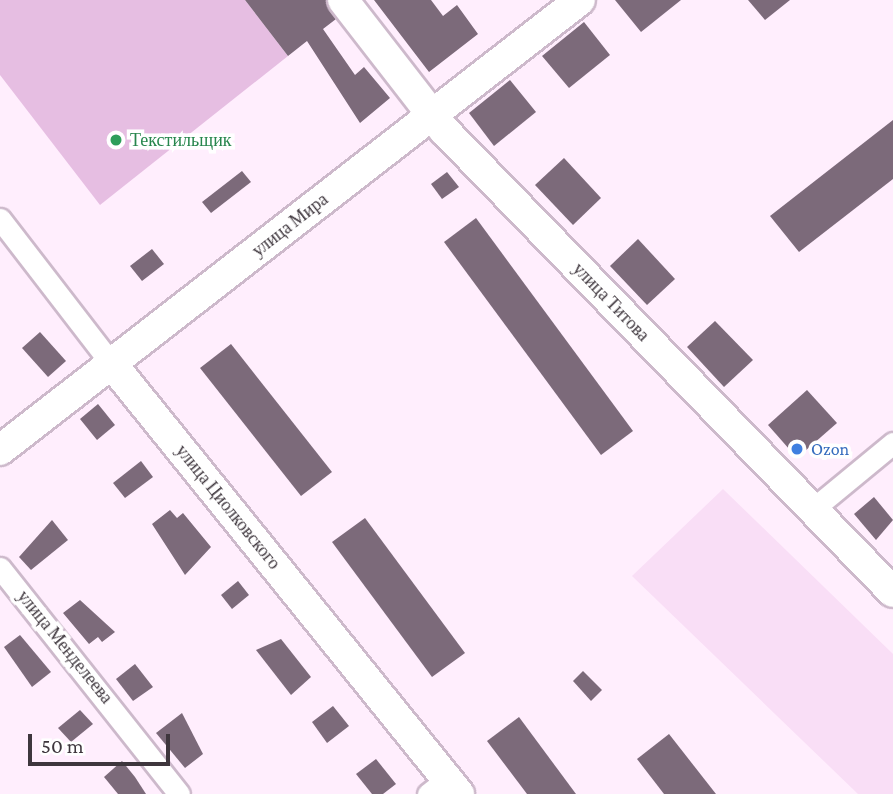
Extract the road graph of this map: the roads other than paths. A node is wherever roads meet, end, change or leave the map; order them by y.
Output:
1 (343, 0) edge
2 (580, 0) edge
3 (432, 115) junction
4 (0, 219) edge
5 (111, 363) junction
6 (893, 443) edge
7 (0, 450) edge
8 (813, 509) junction
9 (0, 568) edge
10 (893, 592) edge
11 (445, 789) edge
12 (179, 794) edge

1 - 3 street, улица Титова
2 - 3 street, улица Мира
3 - 5 street, улица Мира
3 - 8 street, улица Титова
4 - 5 street, улица Циолковского
5 - 7 street, улица Мира
5 - 11 street, улица Циолковского
6 - 8 street
8 - 10 street, улица Титова
9 - 12 street, улица Менделеева

